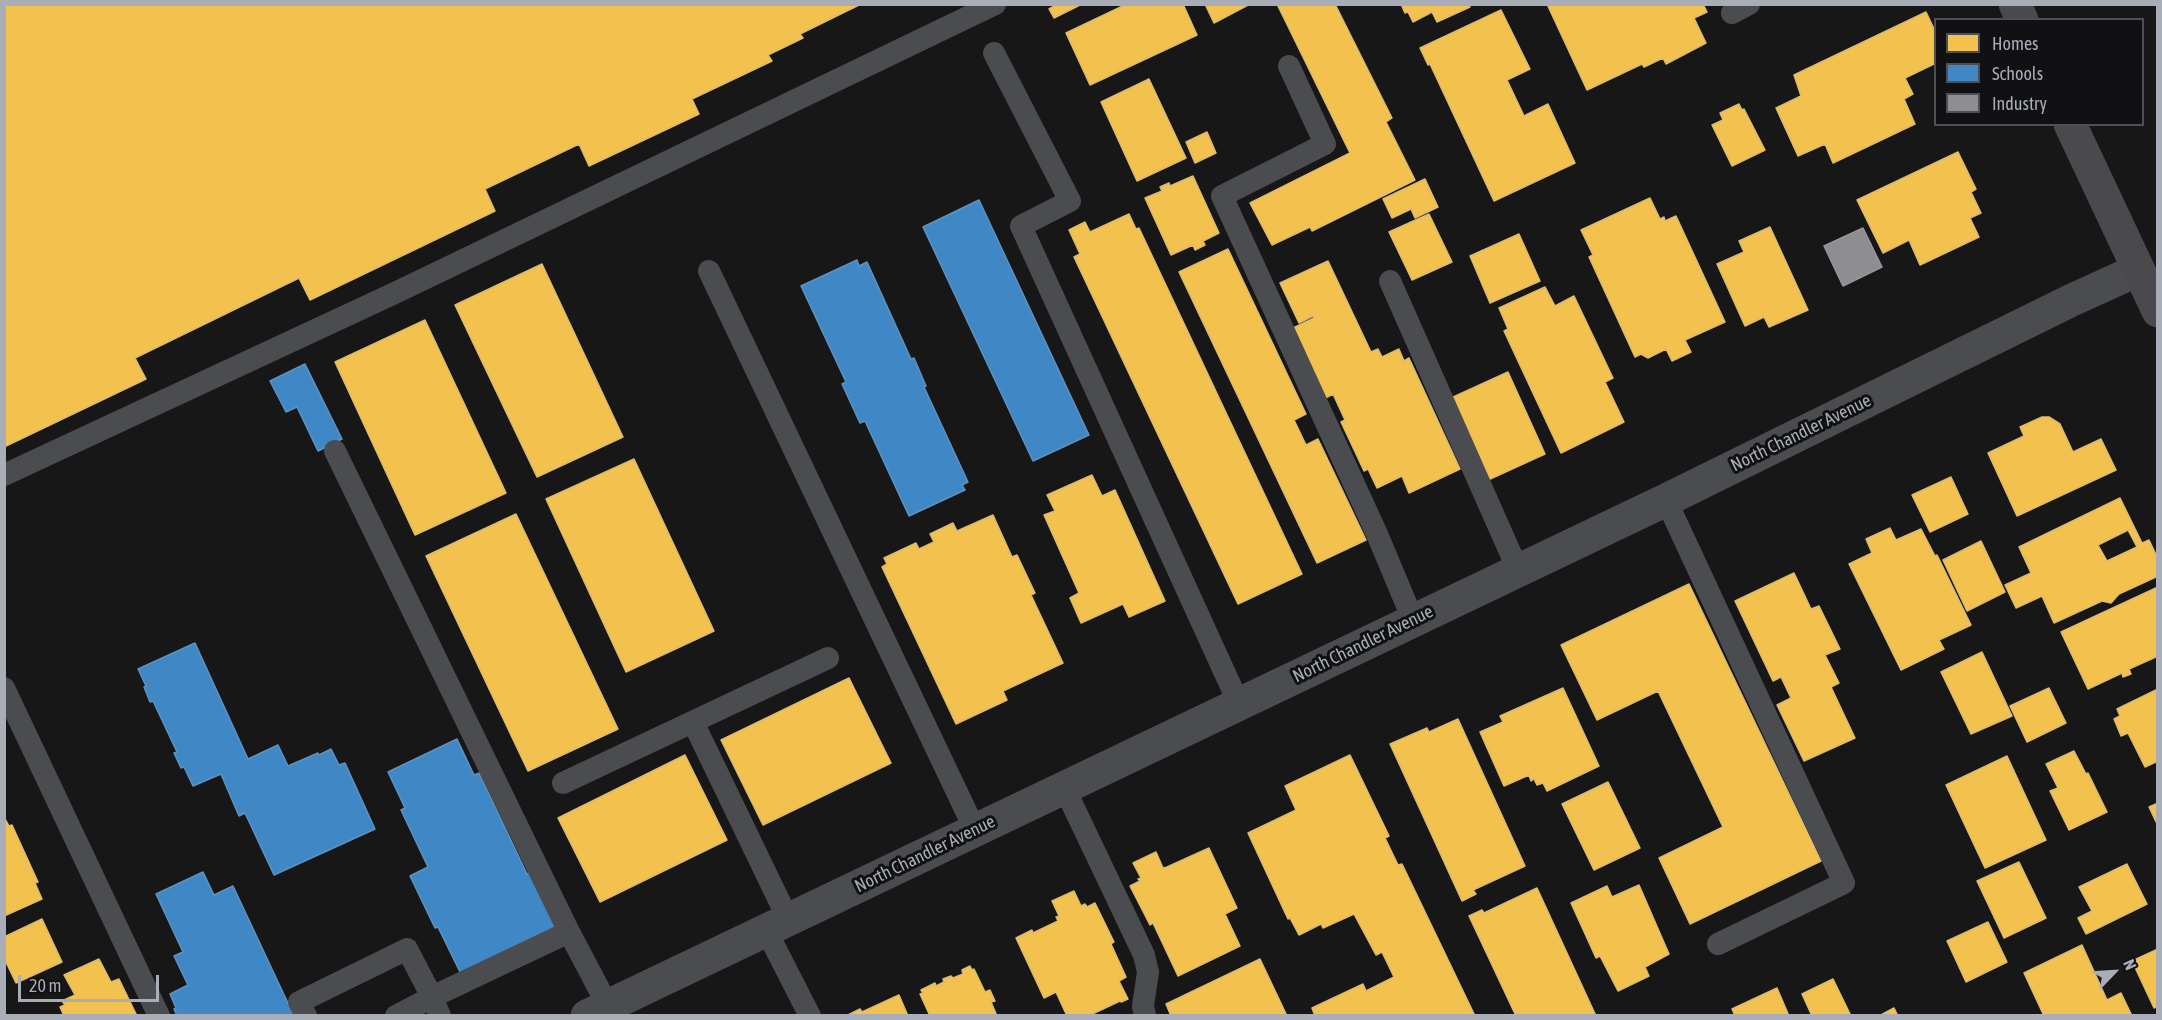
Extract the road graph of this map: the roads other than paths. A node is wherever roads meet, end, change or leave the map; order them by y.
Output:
1 (995, 4) edge
2 (2015, 4) edge
3 (2021, 18) edge
4 (994, 53) dead end
5 (1289, 66) dead end
6 (2071, 126) edge
7 (2138, 270) junction
8 (709, 271) dead end
9 (1390, 281) dead end
10 (2157, 311) edge
11 (335, 451) dead end
12 (4, 475) edge
13 (1666, 500) junction
14 (1518, 570) junction
15 (1413, 620) junction
16 (828, 658) dead end
17 (4, 688) edge
18 (1239, 704) junction
19 (693, 722) junction
20 (563, 783) dead end
21 (1064, 787) junction
22 (975, 830) junction
23 (777, 925) junction
24 (569, 932) junction
25 (1718, 944) dead end
26 (436, 1006) edge
27 (597, 1011) edge
28 (159, 1016) edge
29 (306, 1016) edge
30 (396, 1016) edge
31 (810, 1016) edge
32 (1145, 1016) edge

1 - 12 lane
2 - 3 street
4 - 18 lane
5 - 15 lane
6 - 7 street
7 - 10 street
7 - 13 street, North Chandler Avenue
8 - 22 lane
9 - 14 lane
11 - 24 lane
13 - 14 street, North Chandler Avenue
13 - 25 lane
14 - 15 street, North Chandler Avenue
15 - 18 street, North Chandler Avenue
16 - 19 lane
17 - 28 lane
18 - 21 street, North Chandler Avenue
19 - 20 lane
19 - 23 lane
21 - 22 street, North Chandler Avenue
21 - 32 lane
22 - 23 street, North Chandler Avenue
23 - 27 street, North Chandler Avenue
23 - 31 lane
24 - 26 lane
24 - 27 lane
26 - 29 lane
26 - 30 lane

